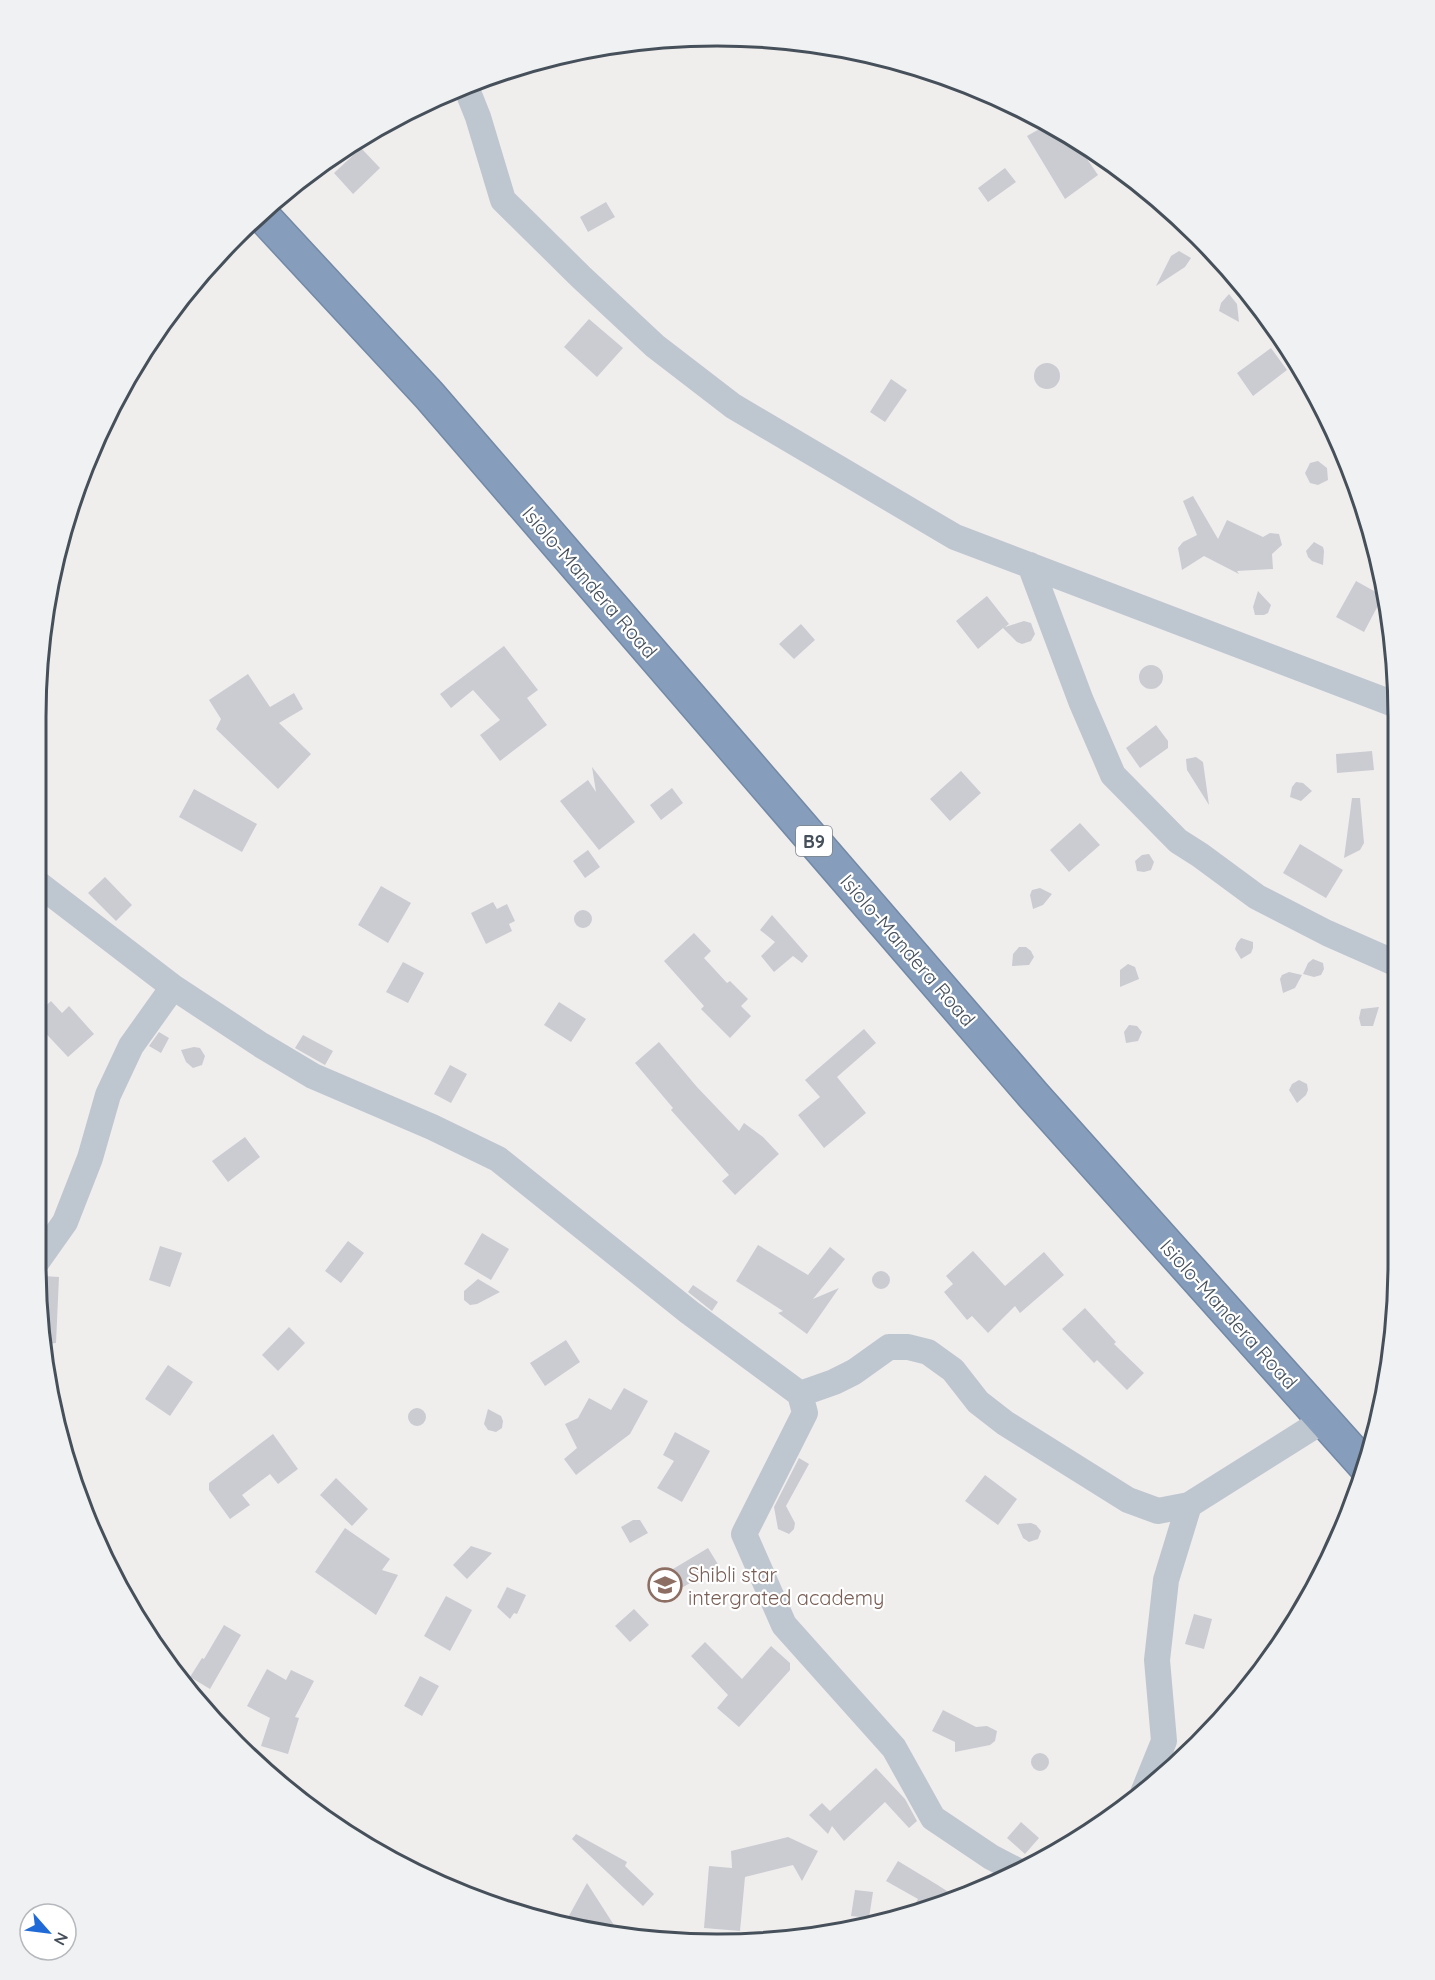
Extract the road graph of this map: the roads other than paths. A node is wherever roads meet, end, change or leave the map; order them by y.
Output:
1 (469, 95) edge
2 (267, 220) edge
3 (1030, 565) junction
4 (1388, 702) edge
5 (46, 890) edge
6 (1388, 960) edge
7 (173, 987) junction
8 (46, 1249) edge
9 (800, 1394) junction
10 (1324, 1420) junction
11 (1359, 1459) edge
12 (1189, 1505) junction
13 (1150, 1775) edge
14 (1009, 1866) edge

1 - 3 street
2 - 10 highway, Isiolo-Mandera Road / B9
3 - 4 street
3 - 6 street
5 - 7 street
7 - 8 street
7 - 9 street
9 - 12 street
9 - 14 street
10 - 11 highway, Isiolo-Mandera Road / B9
10 - 12 street
12 - 13 street

